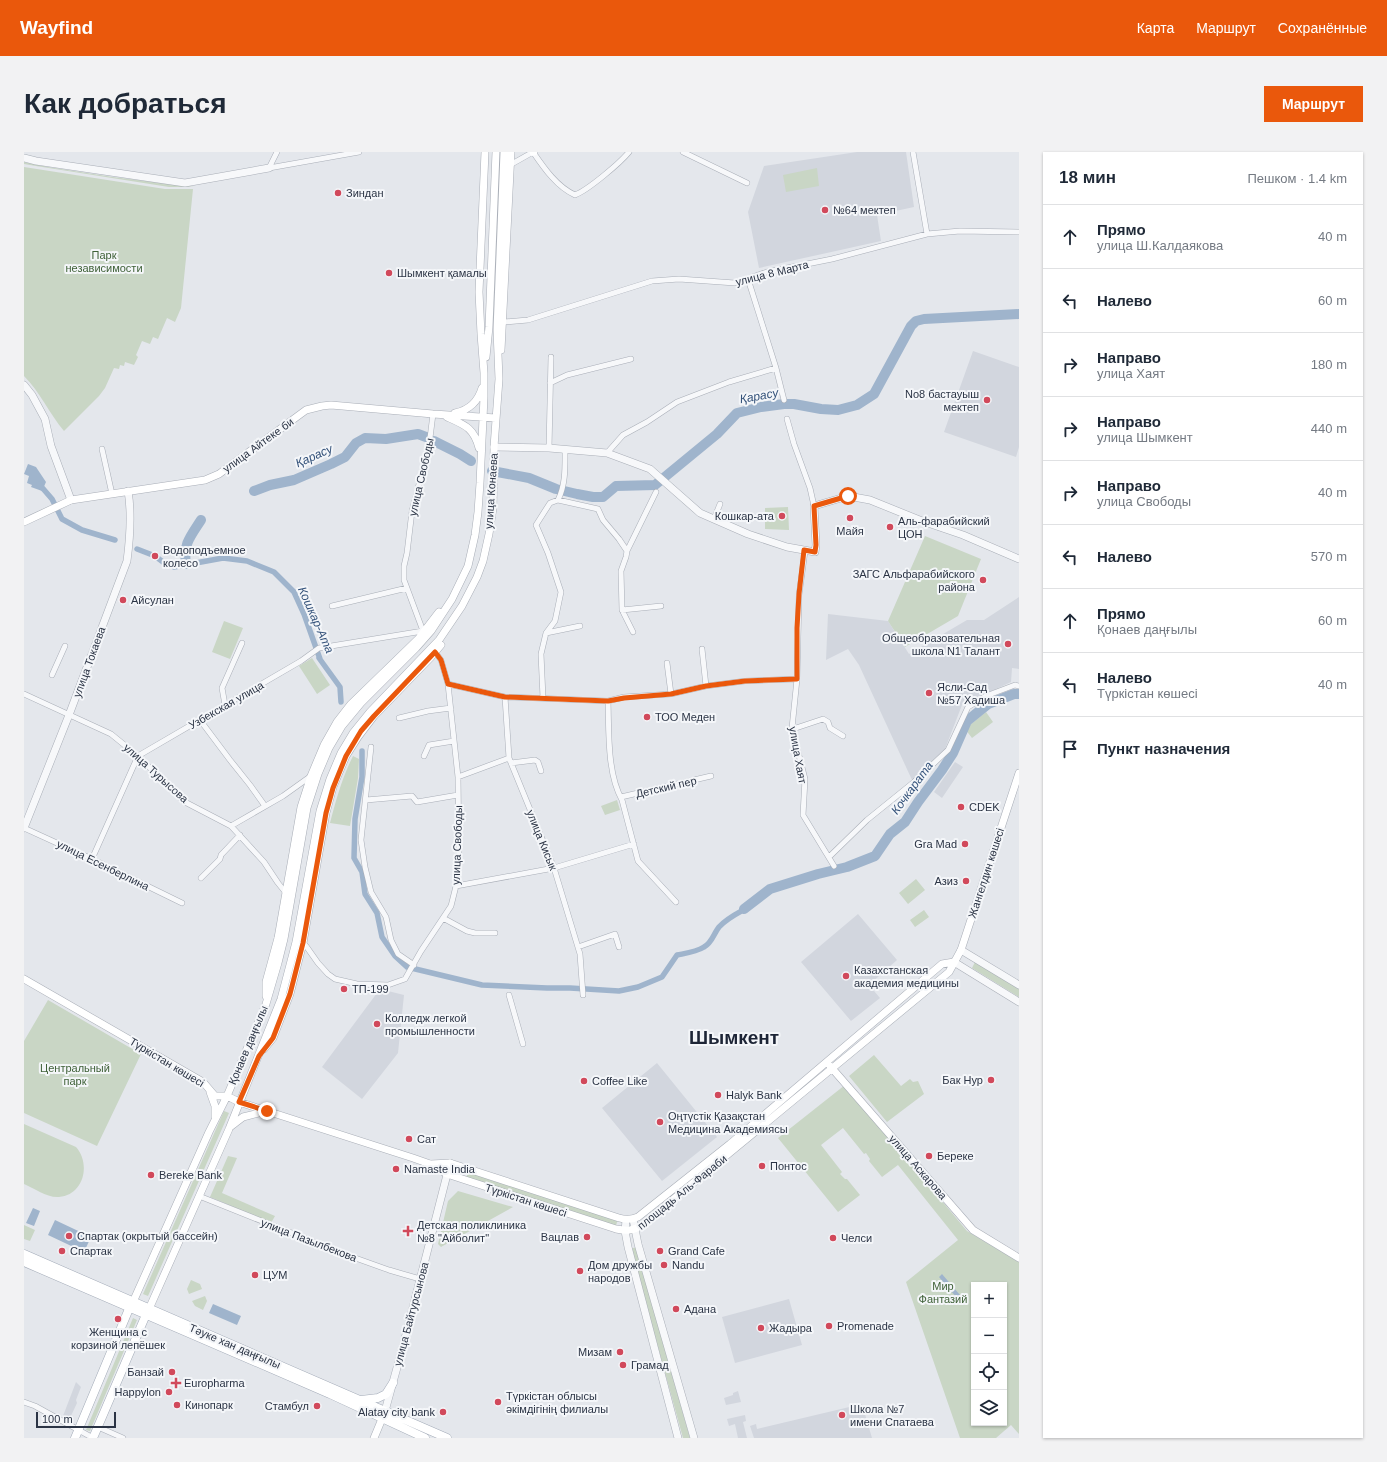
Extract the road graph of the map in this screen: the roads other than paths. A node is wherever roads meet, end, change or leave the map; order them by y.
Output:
1 (277, 152) edge
2 (360, 152) edge
3 (485, 152) edge
4 (496, 152) edge
5 (504, 152) edge
6 (511, 152) edge
7 (533, 152) edge
8 (630, 152) edge
9 (683, 152) edge
10 (913, 152) edge
11 (24, 158) edge
12 (510, 165) junction
13 (269, 168) junction
14 (747, 183) dead end
15 (1019, 232) edge
16 (927, 234) junction
17 (748, 279) junction
18 (504, 322) junction
19 (551, 358) dead end
20 (631, 360) dead end
21 (776, 368) junction
22 (484, 376) junction
23 (499, 379) junction
24 (550, 383) junction
25 (24, 385) edge
26 (784, 400) dead end
27 (434, 414) junction
28 (444, 415) junction
29 (483, 417) junction
30 (496, 418) junction
31 (788, 418) dead end
32 (494, 447) junction
33 (549, 448) junction
34 (102, 449) dead end
35 (565, 449) junction
36 (607, 453) junction
37 (482, 456) junction
38 (128, 491) junction
39 (656, 492) dead end
40 (112, 494) junction
41 (558, 500) junction
42 (69, 501) junction
43 (720, 504) dead end
44 (814, 506) junction
45 (714, 519) junction
46 (24, 522) edge
47 (804, 550) junction
48 (627, 551) junction
49 (1019, 559) edge
50 (466, 570) junction
51 (407, 588) junction
52 (470, 590) junction
53 (448, 605) junction
54 (332, 606) dead end
55 (661, 606) dead end
56 (622, 610) junction
57 (457, 613) junction
58 (580, 626) dead end
59 (423, 631) junction
60 (546, 632) junction
61 (633, 632) dead end
62 (242, 643) dead end
63 (65, 646) dead end
64 (702, 650) dead end
65 (435, 652) junction
66 (667, 663) dead end
67 (52, 675) dead end
68 (797, 679) junction
69 (448, 684) junction
70 (706, 686) junction
71 (1019, 686) edge
72 (24, 694) edge
73 (671, 694) junction
74 (505, 697) junction
75 (543, 698) junction
76 (608, 701) junction
77 (361, 703) junction
78 (351, 704) junction
79 (225, 705) junction
80 (450, 708) junction
81 (69, 715) junction
82 (399, 718) dead end
83 (200, 720) junction
84 (792, 729) junction
85 (843, 736) dead end
86 (454, 741) junction
87 (371, 747) dead end
88 (138, 756) junction
89 (424, 756) dead end
90 (510, 761) junction
91 (541, 771) dead end
92 (1019, 773) edge
93 (314, 775) junction
94 (711, 776) dead end
95 (458, 777) junction
96 (330, 779) junction
97 (458, 795) junction
98 (621, 797) junction
99 (366, 800) junction
100 (265, 806) junction
101 (305, 820) junction
102 (231, 826) junction
103 (24, 828) edge
104 (296, 832) junction
105 (240, 834) junction
106 (634, 844) junction
107 (829, 857) junction
108 (92, 859) junction
109 (834, 866) dead end
110 (554, 868) junction
111 (201, 878) dead end
112 (456, 886) junction
113 (286, 893) junction
114 (676, 902) dead end
115 (182, 903) dead end
116 (445, 916) junction
117 (495, 933) dead end
118 (303, 943) junction
119 (578, 947) junction
120 (619, 947) dead end
121 (961, 950) junction
122 (954, 962) junction
123 (414, 965) junction
124 (24, 979) edge
125 (1019, 985) edge
126 (290, 994) junction
127 (509, 995) dead end
128 (583, 995) dead end
129 (281, 999) junction
130 (1019, 1002) edge
131 (266, 1004) junction
132 (523, 1044) dead end
133 (259, 1056) junction
134 (828, 1063) junction
135 (833, 1069) junction
136 (203, 1082) junction
137 (227, 1096) junction
138 (239, 1102) junction
139 (267, 1111) junction
140 (214, 1121) junction
141 (228, 1129) junction
142 (450, 1163) junction
143 (430, 1164) junction
144 (447, 1174) junction
145 (199, 1196) junction
146 (629, 1219) junction
147 (635, 1230) junction
148 (625, 1231) junction
149 (24, 1254) edge
150 (1019, 1258) edge
151 (24, 1262) edge
152 (420, 1279) junction
153 (115, 1302) junction
154 (131, 1305) junction
155 (147, 1312) junction
156 (123, 1324) junction
157 (393, 1383) junction
158 (360, 1400) junction
159 (24, 1402) edge
160 (384, 1415) junction
161 (98, 1427) junction
162 (77, 1435) edge
163 (93, 1438) edge
164 (123, 1438) edge
165 (374, 1438) edge
166 (425, 1438) edge
167 (446, 1438) edge
168 (678, 1438) edge
169 (694, 1438) edge

1 - 13 street
2 - 13 street
3 - 22 main road, улица Конаева
4 - 22 main road, улица Конаева
5 - 23 main road, улица Конаева
6 - 12 main road
7 - 8 street
7 - 12 street
9 - 14 street
10 - 16 street
11 - 13 street
12 - 18 main road
15 - 16 street, улица 8 Марта
16 - 17 street, улица 8 Марта
17 - 18 street, улица 8 Марта
17 - 21 street
18 - 23 main road
19 - 24 street
20 - 24 street
21 - 26 street
21 - 36 street
22 - 28 main road
22 - 29 main road, улица Конаева
23 - 30 main road, улица Конаева
24 - 33 street
25 - 42 street
27 - 28 main road, улица Айтеке би
27 - 38 main road, улица Айтеке би
27 - 51 street, улица Свободы
28 - 29 main road, улица Айтеке би
28 - 37 main road
29 - 30 main road, улица Айтеке би
29 - 37 main road, улица Конаева
30 - 32 main road, улица Конаева
31 - 44 street
32 - 33 street
32 - 52 main road, улица Конаева
33 - 35 street
34 - 40 street
35 - 36 street
35 - 41 street
36 - 45 street
37 - 50 main road, улица Конаева
38 - 40 main road, улица Айтеке би
38 - 81 street, улица Токаева
39 - 48 street
40 - 42 main road, улица Айтеке би
41 - 48 street
41 - 60 street
42 - 46 main road, улица Айтеке би
43 - 45 street
44 - 47 street
44 - 49 street
45 - 47 street
47 - 68 street, улица Хаят
48 - 56 street
50 - 53 main road, улица Конаева
50 - 59 main road
51 - 54 street
51 - 59 street, улица Свободы
52 - 57 main road, улица Конаева
52 - 65 main road
53 - 57 main road
53 - 77 main road, улица Конаева
55 - 56 street
56 - 61 street
57 - 96 main road, улица Конаева
58 - 60 street
59 - 78 main road
59 - 79 street, Узбекская улица
60 - 75 street
62 - 79 street
63 - 67 street
64 - 70 street
65 - 69 street, улица Свободы
65 - 118 main road
66 - 73 street
68 - 70 street
68 - 84 street, улица Хаят
69 - 74 street
69 - 80 street, улица Свободы
70 - 73 street
71 - 107 street
72 - 81 street, улица Турысова
73 - 76 street
74 - 75 street
74 - 90 street, улица Кисык
75 - 76 street
76 - 98 street
77 - 78 main road
77 - 93 main road, улица Конаева
78 - 93 main road
79 - 83 street, Узбекская улица
80 - 82 street
80 - 86 street, улица Свободы
81 - 88 street, улица Турысова
81 - 103 street, улица Токаева
83 - 88 street, Узбекская улица
83 - 100 street
84 - 85 street
84 - 107 street, улица Хаят
86 - 89 street
86 - 95 street, улица Свободы
87 - 99 street
88 - 102 street, улица Турысова
88 - 108 street
90 - 91 street
90 - 95 street
90 - 110 street, улица Кисык
92 - 121 main road, Жангелдин көшесі
93 - 96 main road
93 - 100 street
93 - 101 main road, Қонаев даңғылы
93 - 104 main road
94 - 98 street, Детский пер
95 - 97 street, улица Свободы
96 - 129 main road, Қонаев даңғылы
97 - 99 street
97 - 112 street, улица Свободы
98 - 106 street
99 - 123 street
100 - 102 street
101 - 104 main road
101 - 131 main road, Қонаев даңғылы
102 - 105 street, улица Турысова
103 - 108 street, улица Есенберлина
104 - 113 main road
105 - 111 street
105 - 113 street, улица Турысова
106 - 110 street
106 - 114 street
107 - 109 street, улица Хаят
108 - 115 street, улица Есенберлина
110 - 112 street
110 - 119 street, улица Кисык
112 - 116 street, улица Свободы
113 - 131 main road
116 - 117 street
116 - 123 street, улица Свободы
118 - 123 street, улица Свободы
118 - 126 main road
119 - 120 street
119 - 128 street, улица Кисык
121 - 122 main road, площадь Аль-Фараби
121 - 125 street
122 - 130 street
122 - 134 main road, площадь Аль-Фараби
122 - 135 main road, площадь Аль-Фараби
124 - 136 main road, Түркістан көшесі
126 - 129 main road
126 - 133 main road
127 - 132 street
129 - 133 main road, Қонаев даңғылы
131 - 137 main road, Қонаев даңғылы
133 - 138 main road, Қонаев даңғылы
134 - 135 main road, улица Аскарова
134 - 146 main road, площадь Аль-Фараби
135 - 147 main road, площадь Аль-Фараби
135 - 150 main road, улица Аскарова
136 - 137 main road, Түркістан көшесі
136 - 140 main road
137 - 138 main road, Түркістан көшесі
137 - 140 main road, Қонаев даңғылы
138 - 139 main road, Түркістан көшесі
138 - 141 main road, Қонаев даңғылы
139 - 141 main road
139 - 143 main road, Түркістан көшесі
140 - 154 main road, Қонаев даңғылы
141 - 145 main road, Қонаев даңғылы
142 - 143 main road, Түркістан көшесі
142 - 144 street, улица Байтурсынова
142 - 146 main road, Түркістан көшесі
143 - 144 main road, Түркістан көшесі
144 - 148 main road, Түркістан көшесі
144 - 152 street, улица Байтурсынова
145 - 152 street, улица Пазылбекова
145 - 155 main road, Қонаев даңғылы
146 - 147 street
146 - 148 street, площадь Аль-Фараби
147 - 148 main road, площадь Аль-Фараби
147 - 169 street
148 - 168 street
149 - 154 main road, Тәуке хан даңғылы
151 - 153 main road, Тәуке хан даңғылы
152 - 157 street, улица Байтурсынова
153 - 154 main road, Тәуке хан даңғылы
153 - 156 main road
154 - 155 main road, Тәуке хан даңғылы
154 - 156 main road
155 - 158 main road, Тәуке хан даңғылы
155 - 160 main road, Тәуке хан даңғылы
155 - 161 main road, Қонаев даңғылы
156 - 162 main road
157 - 158 main road
157 - 160 street, улица Байтурсынова
158 - 160 main road, Тәуке хан даңғылы
159 - 162 street
160 - 165 main road
160 - 166 main road, Тәуке хан даңғылы
160 - 167 main road, Тәуке хан даңғылы
161 - 163 main road, Қонаев даңғылы
161 - 164 street
162 - 163 street

